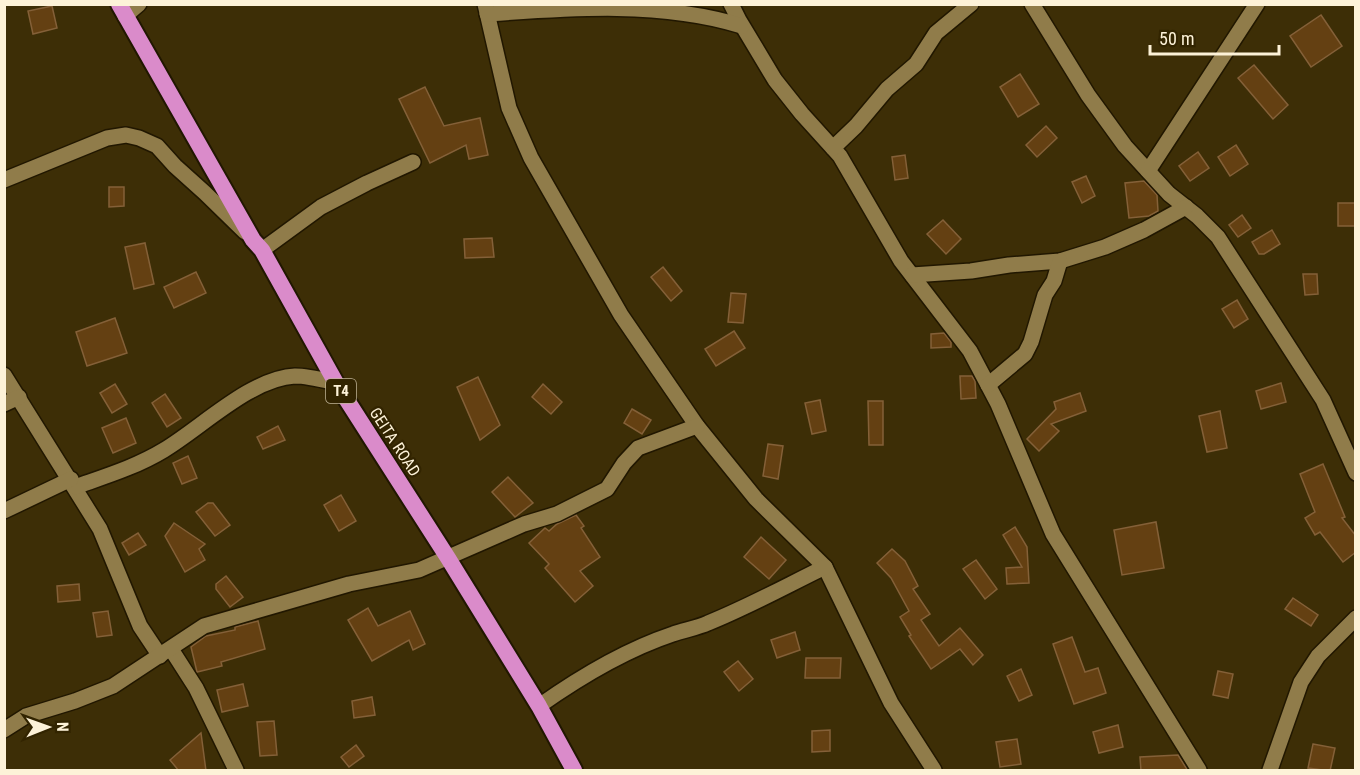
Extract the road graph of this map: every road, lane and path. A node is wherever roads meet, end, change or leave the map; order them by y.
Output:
1 (140, 4) edge
2 (731, 4) edge
3 (970, 4) edge
4 (1032, 4) edge
5 (1257, 4) edge
6 (486, 9) edge
7 (122, 10) edge
8 (742, 26) junction
9 (833, 148) junction
10 (413, 162) dead end
11 (1148, 171) junction
12 (4, 180) edge
13 (1186, 207) junction
14 (257, 245) junction
15 (1060, 261) junction
16 (912, 275) junction
17 (4, 375) edge
18 (336, 383) junction
19 (988, 385) junction
20 (19, 398) junction
21 (4, 404) edge
22 (697, 426) junction
23 (1356, 473) edge
24 (73, 483) junction
25 (4, 511) edge
26 (448, 558) junction
27 (825, 567) junction
28 (1356, 618) edge
29 (166, 652) junction
30 (539, 706) junction
31 (4, 730) edge
32 (236, 771) edge
33 (574, 771) edge
34 (934, 771) edge
35 (1199, 771) edge
36 (1270, 771) edge

1 - 7 street
2 - 8 street
3 - 9 street
4 - 11 street
5 - 11 street
6 - 8 street
6 - 22 street
7 - 14 highway, GEITA ROAD / T4
8 - 9 street
9 - 16 street
10 - 14 street
11 - 13 street
12 - 14 street
13 - 15 street
13 - 23 street
14 - 18 highway, GEITA ROAD / T4
15 - 16 street
15 - 19 street
16 - 19 street
17 - 20 street
18 - 24 street
18 - 26 highway, GEITA ROAD / T4
19 - 35 street
20 - 21 street
20 - 24 street
22 - 26 street
22 - 27 street
24 - 25 street
24 - 29 street
26 - 29 street
26 - 30 highway, GEITA ROAD / T4
27 - 30 street
27 - 34 street
28 - 36 street
29 - 31 street
29 - 32 street
30 - 33 highway, GEITA ROAD / T4

